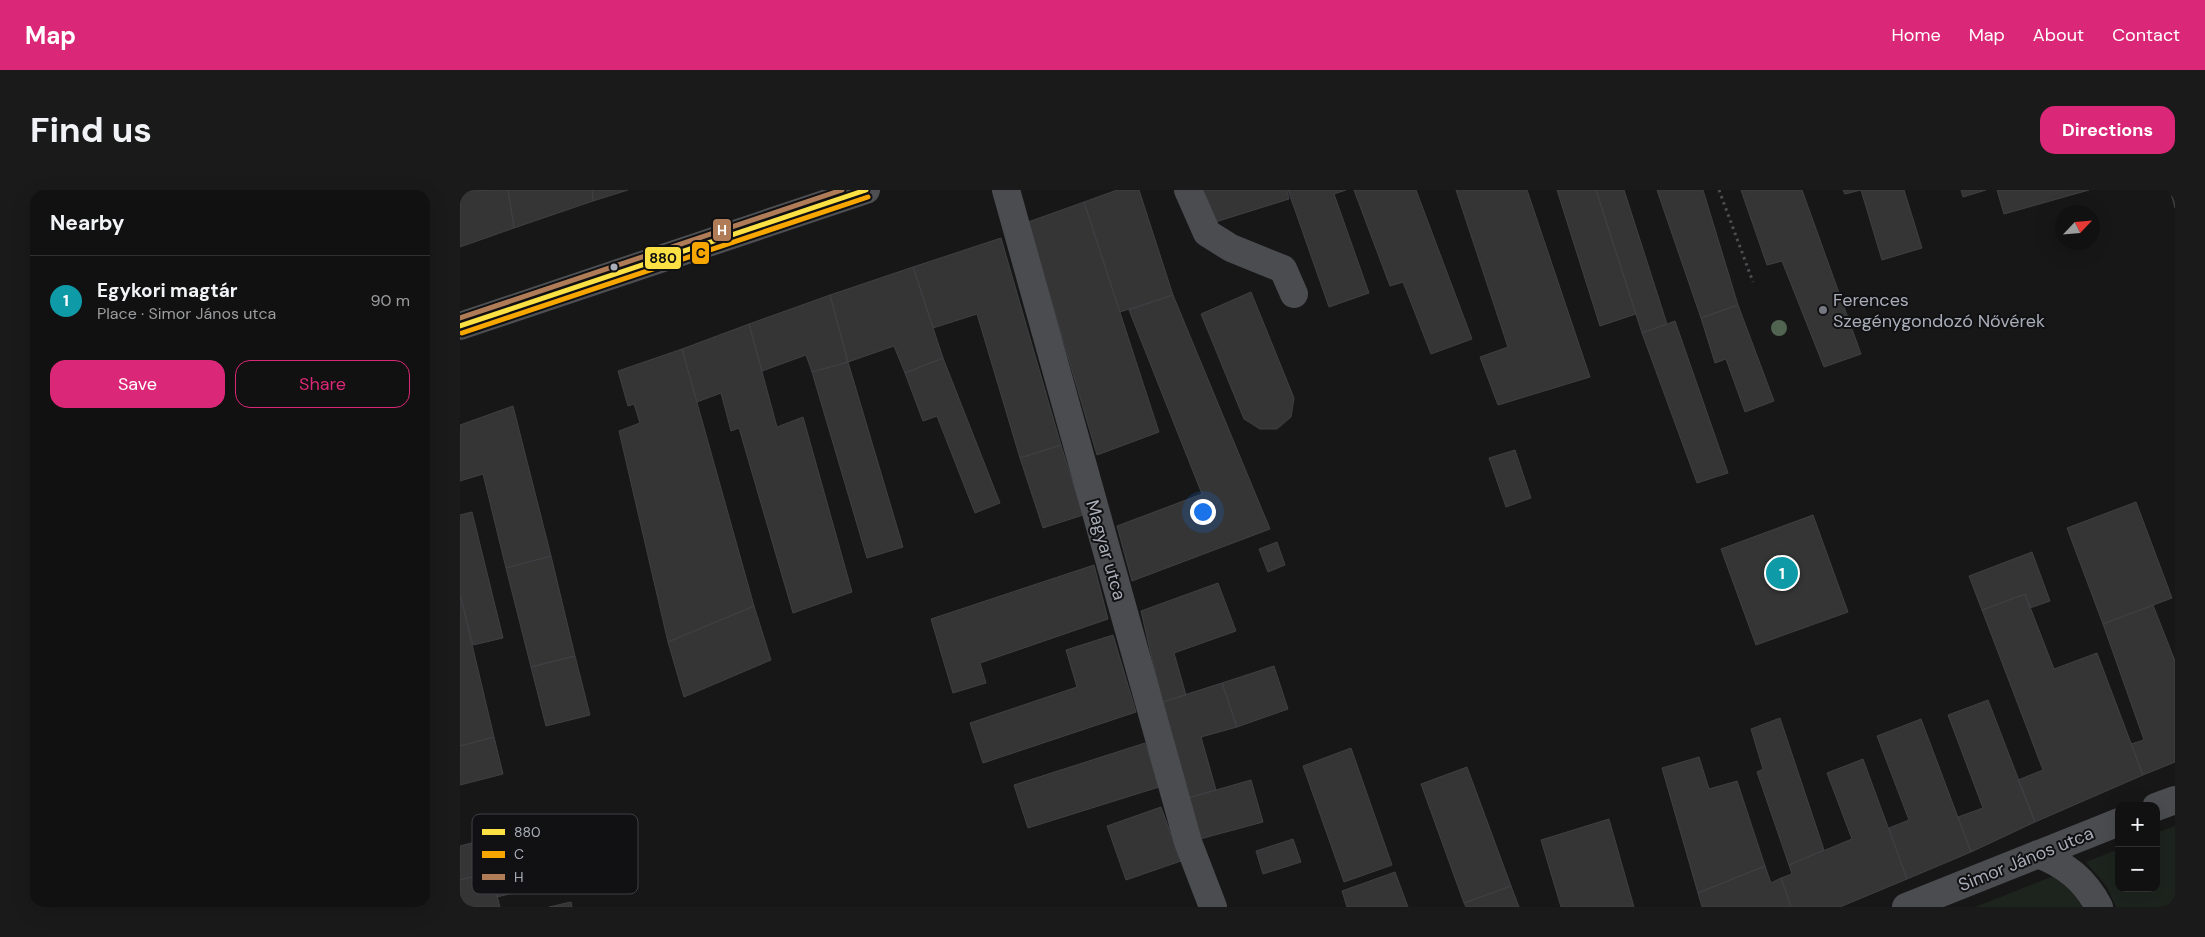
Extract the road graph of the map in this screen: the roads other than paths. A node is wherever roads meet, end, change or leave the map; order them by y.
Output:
1 (1006, 190) edge
2 (1188, 190) edge
3 (855, 192) edge
4 (1294, 294) dead end
5 (460, 326) edge
6 (2175, 800) edge
7 (2160, 806) edge
8 (2115, 824) edge
9 (2038, 854) junction
10 (1213, 907) edge
11 (1906, 907) edge
12 (2099, 907) edge

1 - 10 street, Magyar utca
2 - 4 street
3 - 5 main road
6 - 7 street
8 - 9 street, Simor János utca
9 - 11 street, Simor János utca
9 - 12 street

